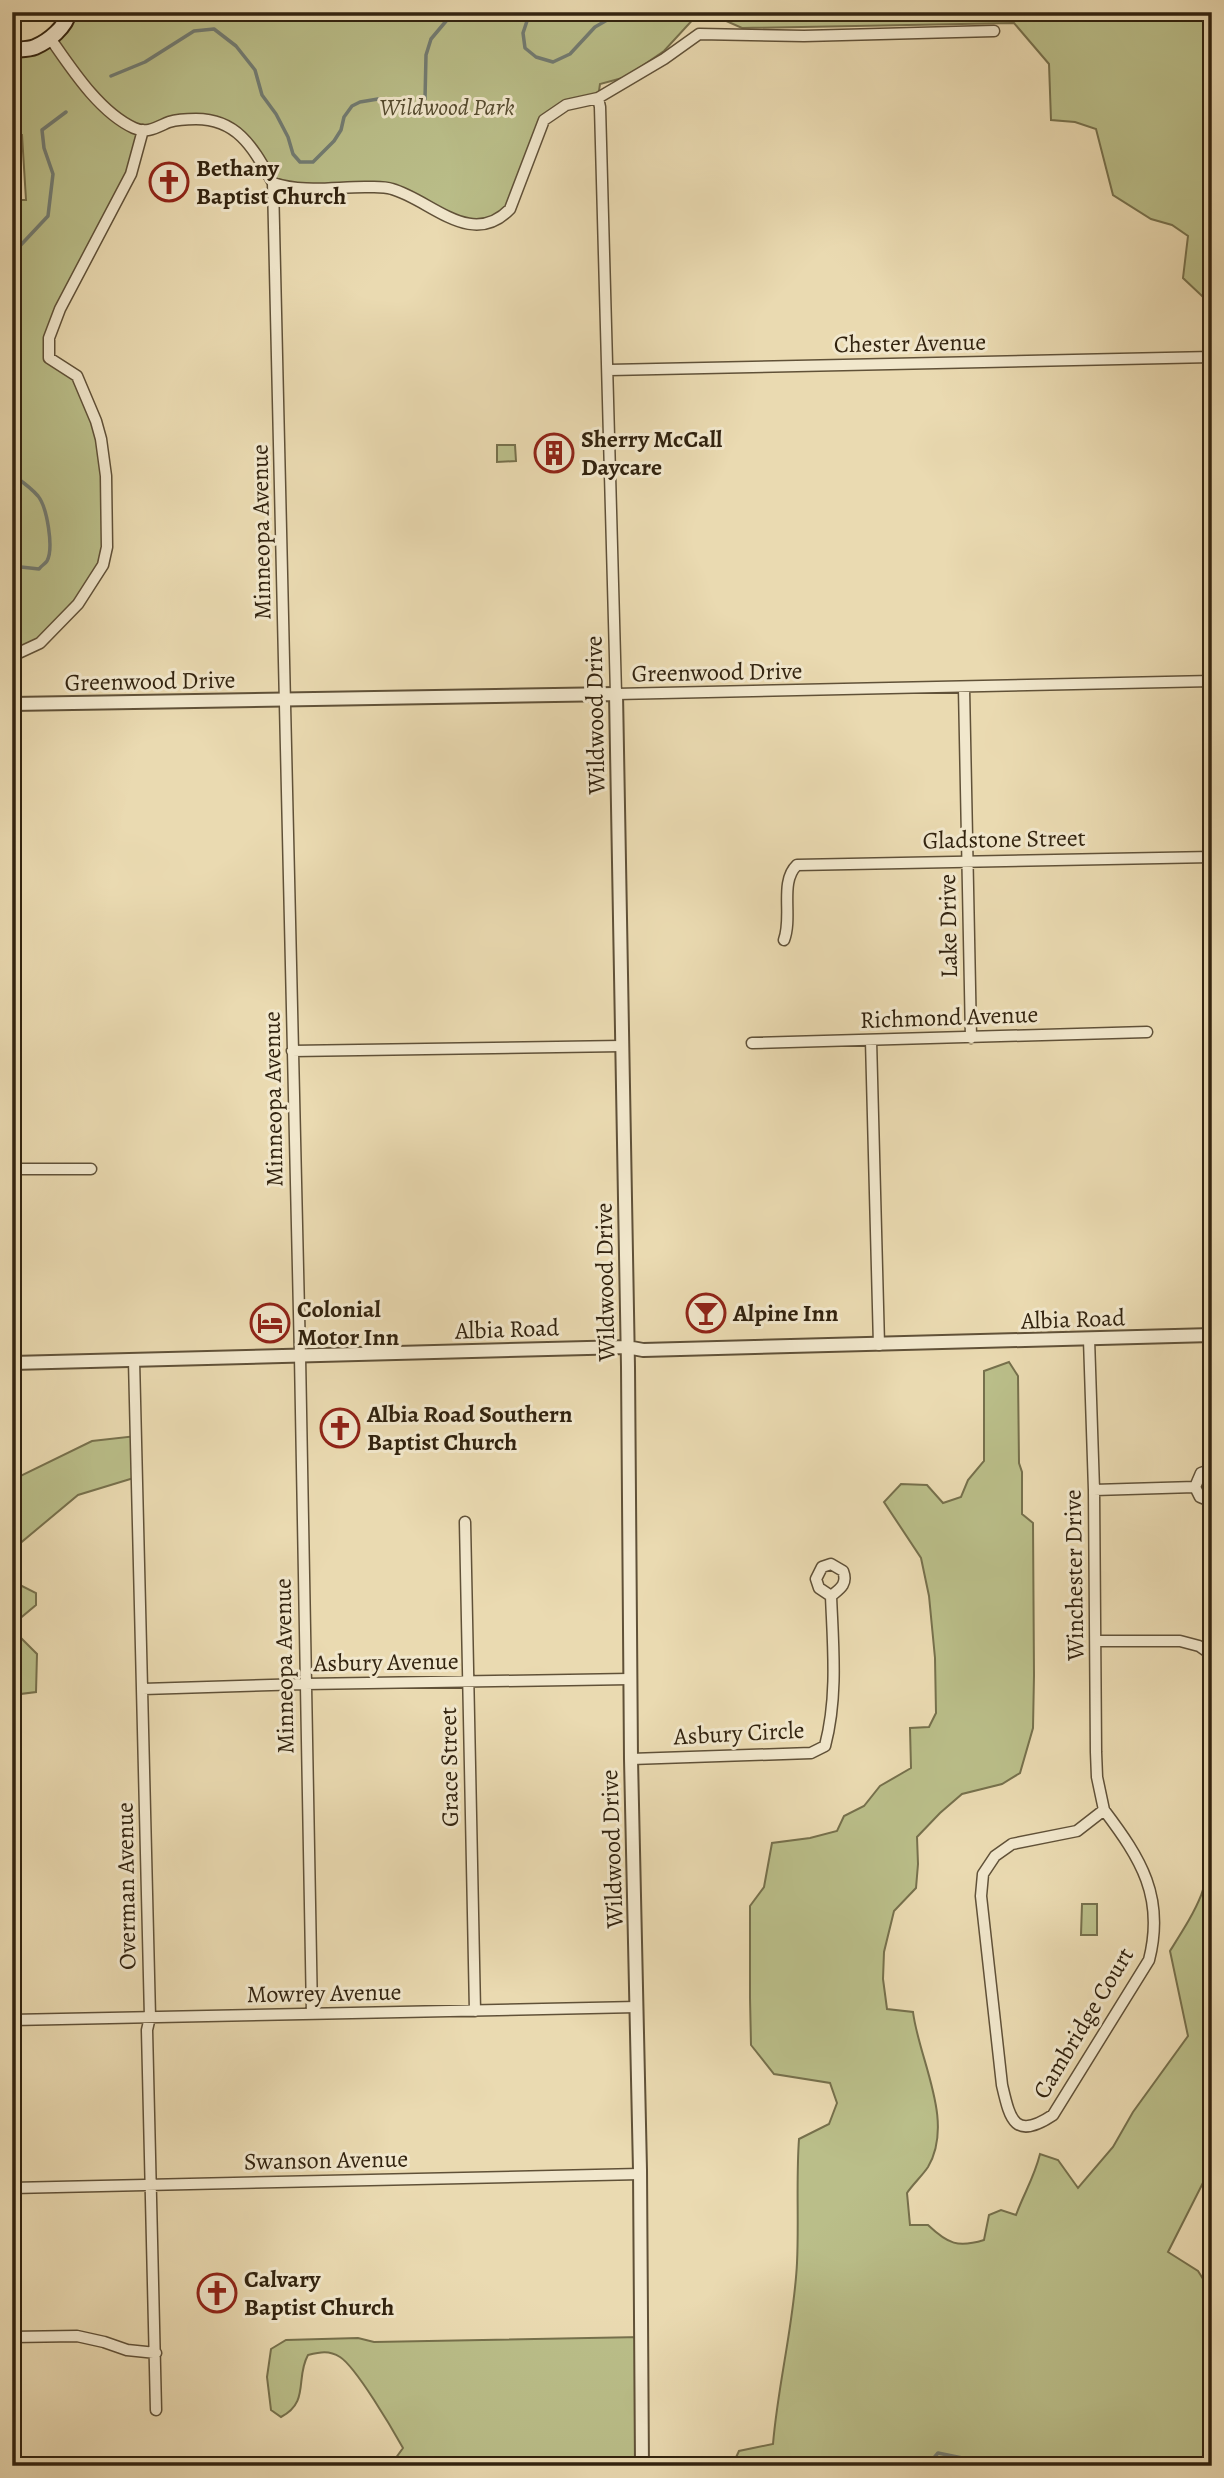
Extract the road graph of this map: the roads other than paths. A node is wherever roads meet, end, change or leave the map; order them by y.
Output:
1 (69, 12) edge
2 (994, 31) dead end
3 (50, 38) junction
4 (12, 50) edge
5 (598, 98) junction
6 (143, 130) junction
7 (274, 183) junction
8 (1212, 357) edge
9 (609, 370) junction
10 (12, 656) edge
11 (1212, 681) edge
12 (964, 688) junction
13 (616, 694) junction
14 (286, 701) junction
15 (12, 704) edge
16 (1212, 857) edge
17 (968, 860) junction
18 (784, 940) dead end
19 (1147, 1032) dead end
20 (971, 1038) junction
21 (871, 1040) junction
22 (752, 1043) dead end
23 (622, 1046) junction
24 (292, 1051) junction
25 (12, 1169) edge
26 (91, 1169) dead end
27 (1212, 1335) edge
28 (1089, 1339) junction
29 (879, 1345) junction
30 (627, 1347) junction
31 (300, 1356) junction
32 (134, 1360) junction
33 (12, 1363) edge
34 (1212, 1469) edge
35 (1195, 1487) junction
36 (1094, 1490) junction
37 (1212, 1502) edge
38 (465, 1522) dead end
39 (831, 1596) dead end
40 (1096, 1641) junction
41 (1212, 1655) edge
42 (630, 1679) junction
43 (468, 1682) junction
44 (305, 1684) junction
45 (143, 1689) junction
46 (631, 1759) junction
47 (1104, 1810) junction
48 (637, 2007) junction
49 (475, 2011) junction
50 (312, 2014) junction
51 (150, 2017) junction
52 (12, 2020) edge
53 (640, 2174) junction
54 (151, 2185) junction
55 (12, 2188) edge
56 (12, 2337) edge
57 (156, 2353) junction
58 (156, 2410) dead end
59 (642, 2466) edge

1 - 3 main road
2 - 5 street
3 - 4 main road
3 - 6 street
5 - 7 street
5 - 9 street, Wildwood Drive
6 - 7 street
6 - 10 street
7 - 14 street, Minneopa Avenue
8 - 9 street, Chester Avenue
9 - 13 street, Wildwood Drive
11 - 12 street, Greenwood Drive
12 - 13 street, Greenwood Drive
12 - 17 street, Lake Drive
13 - 14 street, Greenwood Drive
13 - 23 street, Wildwood Drive
14 - 15 street, Greenwood Drive
14 - 24 street, Minneopa Avenue
16 - 17 street, Gladstone Street
17 - 18 street, Gladstone Street
17 - 20 street, Lake Drive
19 - 20 street, Richmond Avenue
20 - 21 street, Richmond Avenue
21 - 22 street, Richmond Avenue
21 - 29 street
23 - 24 street
23 - 30 street, Wildwood Drive
24 - 31 street, Minneopa Avenue
25 - 26 street
27 - 28 street, Albia Road
28 - 29 street, Albia Road
28 - 36 street, Winchester Drive
29 - 30 street, Albia Road
30 - 31 street, Albia Road
30 - 42 street, Wildwood Drive
31 - 32 street, Albia Road
31 - 44 street, Minneopa Avenue
32 - 33 street, Albia Road
32 - 45 street, Overman Avenue
34 - 35 street
35 - 36 street
35 - 37 street
36 - 40 street, Winchester Drive
38 - 43 street, Grace Street
39 - 46 street, Asbury Circle
40 - 41 street
40 - 47 street, Winchester Drive
42 - 43 street, Asbury Avenue
42 - 46 street, Wildwood Drive
43 - 44 street, Asbury Avenue
43 - 49 street, Grace Street
44 - 45 street, Asbury Avenue
44 - 50 street, Minneopa Avenue
45 - 51 street, Overman Avenue
46 - 48 street, Wildwood Drive
47 - 47 street, Cambridge Court
48 - 49 street, Mowrey Avenue
48 - 53 street, Wildwood Drive
49 - 50 street, Mowrey Avenue
50 - 51 street, Mowrey Avenue
51 - 52 street, Mowrey Avenue
51 - 54 street, Overman Avenue
53 - 54 street, Swanson Avenue
53 - 59 street, Wildwood Drive
54 - 55 street, Swanson Avenue
54 - 57 street, Overman Avenue
56 - 57 street
57 - 58 street, Overman Avenue

